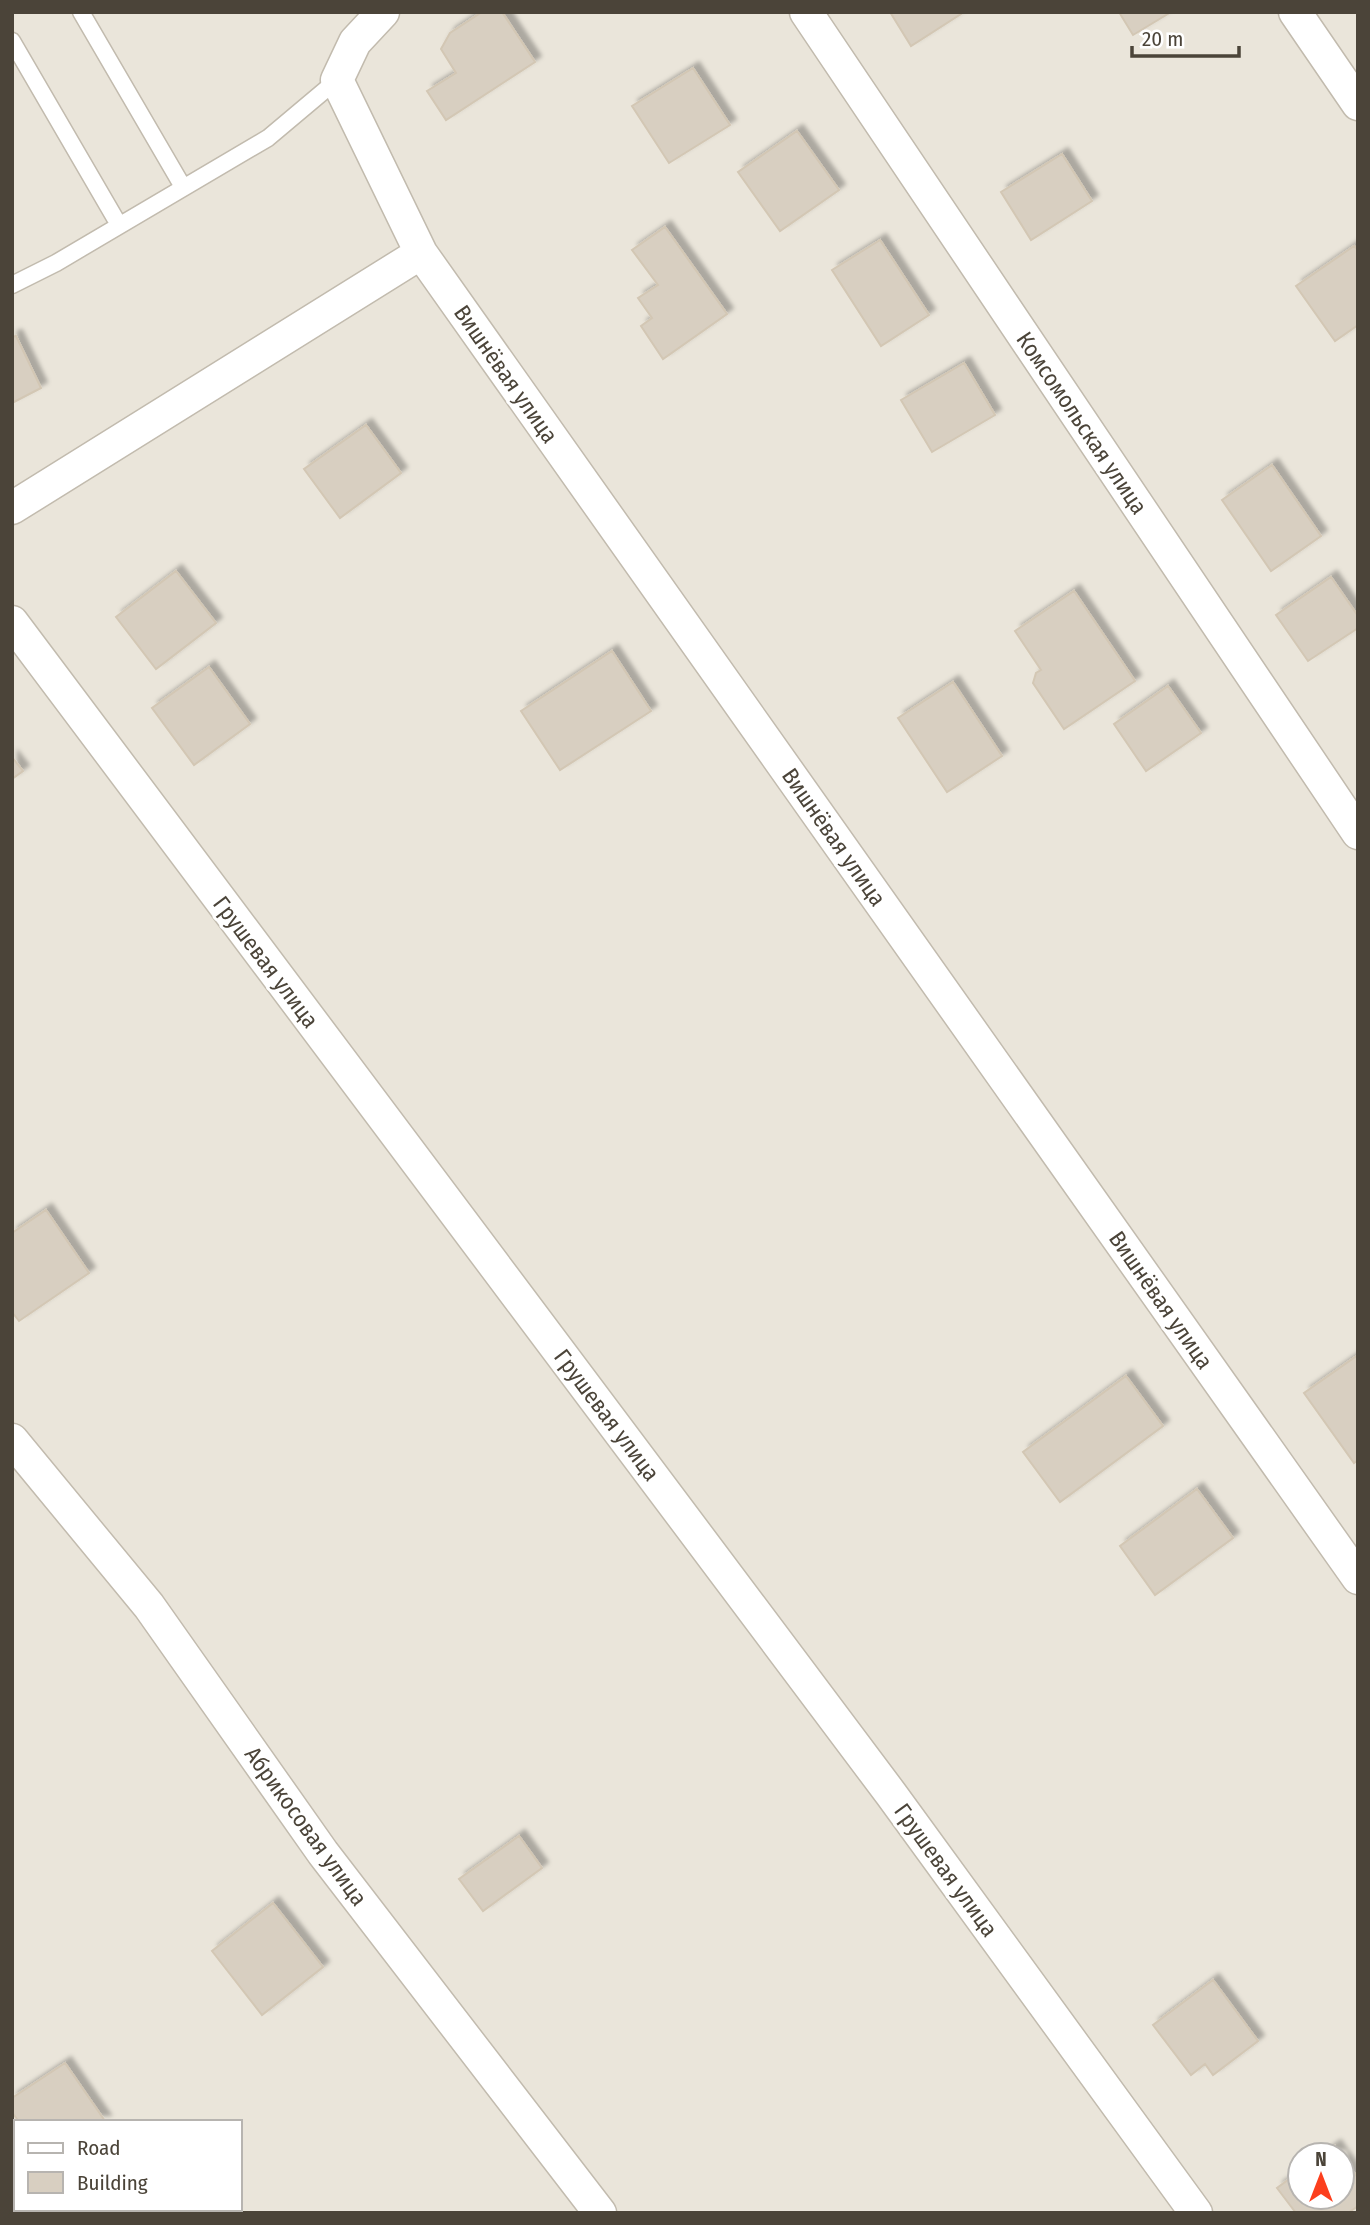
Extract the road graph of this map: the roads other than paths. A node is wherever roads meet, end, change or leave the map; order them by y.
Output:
1 (81, 12) edge
2 (383, 12) edge
3 (806, 12) edge
4 (1295, 12) edge
5 (12, 41) edge
6 (337, 80) junction
7 (1358, 104) edge
8 (183, 187) junction
9 (120, 225) junction
10 (421, 253) junction
11 (12, 285) edge
12 (12, 508) edge
13 (12, 622) edge
14 (1358, 834) edge
15 (12, 1440) edge
16 (1358, 1578) edge
17 (600, 2213) edge
18 (1196, 2213) edge

1 - 8 lane
2 - 6 street
3 - 14 street, Комсомольская улица
4 - 7 street
5 - 9 lane
6 - 8 lane
6 - 10 street, Вишнёвая улица
8 - 9 lane
9 - 11 lane
10 - 12 street
10 - 16 street, Вишнёвая улица
13 - 18 street, Грушевая улица
15 - 17 street, Абрикосовая улица

